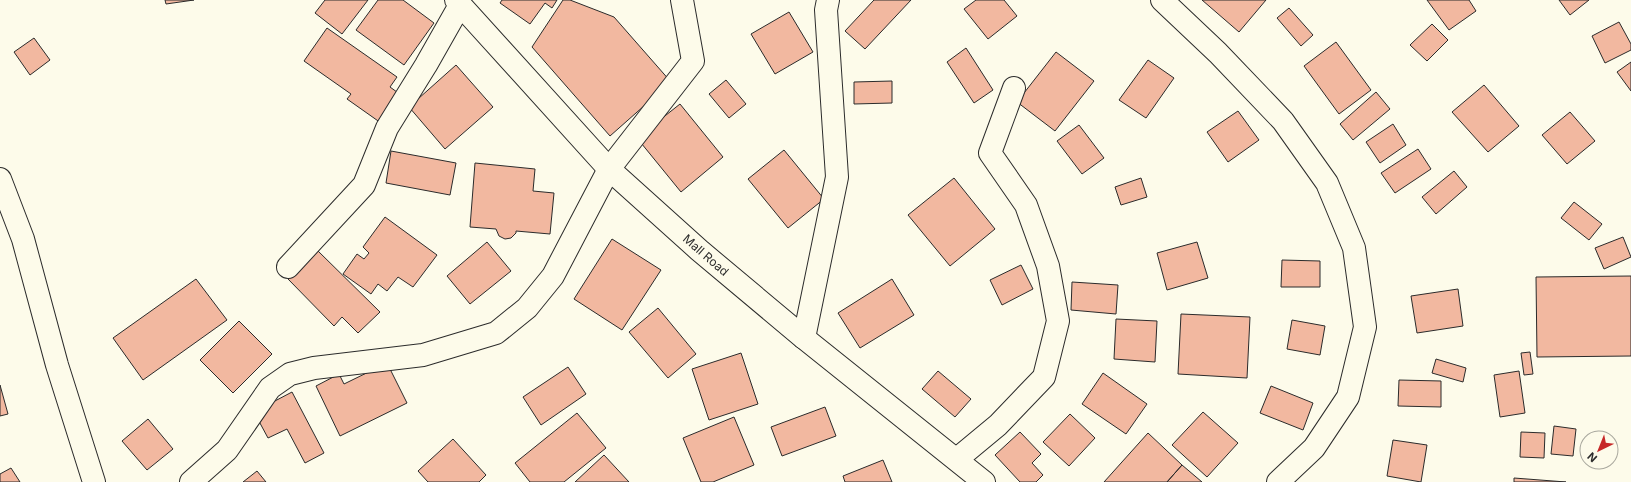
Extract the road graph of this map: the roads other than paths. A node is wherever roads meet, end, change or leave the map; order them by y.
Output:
1 (682, 0) edge
2 (828, 0) edge
3 (1162, 0) edge
4 (458, 3) edge
5 (1014, 88) dead end
6 (609, 169) junction
7 (0, 179) edge
8 (288, 267) dead end
9 (804, 338) junction
10 (957, 459) junction
11 (94, 482) edge
12 (191, 482) edge
13 (984, 482) edge
14 (1278, 482) edge

1 - 6 street
2 - 9 street
3 - 14 street
4 - 6 street, Mall Road
4 - 8 street
5 - 10 street
6 - 9 street, Mall Road
6 - 12 street
7 - 11 street
9 - 10 street, Mall Road
10 - 13 street, Mall Road

